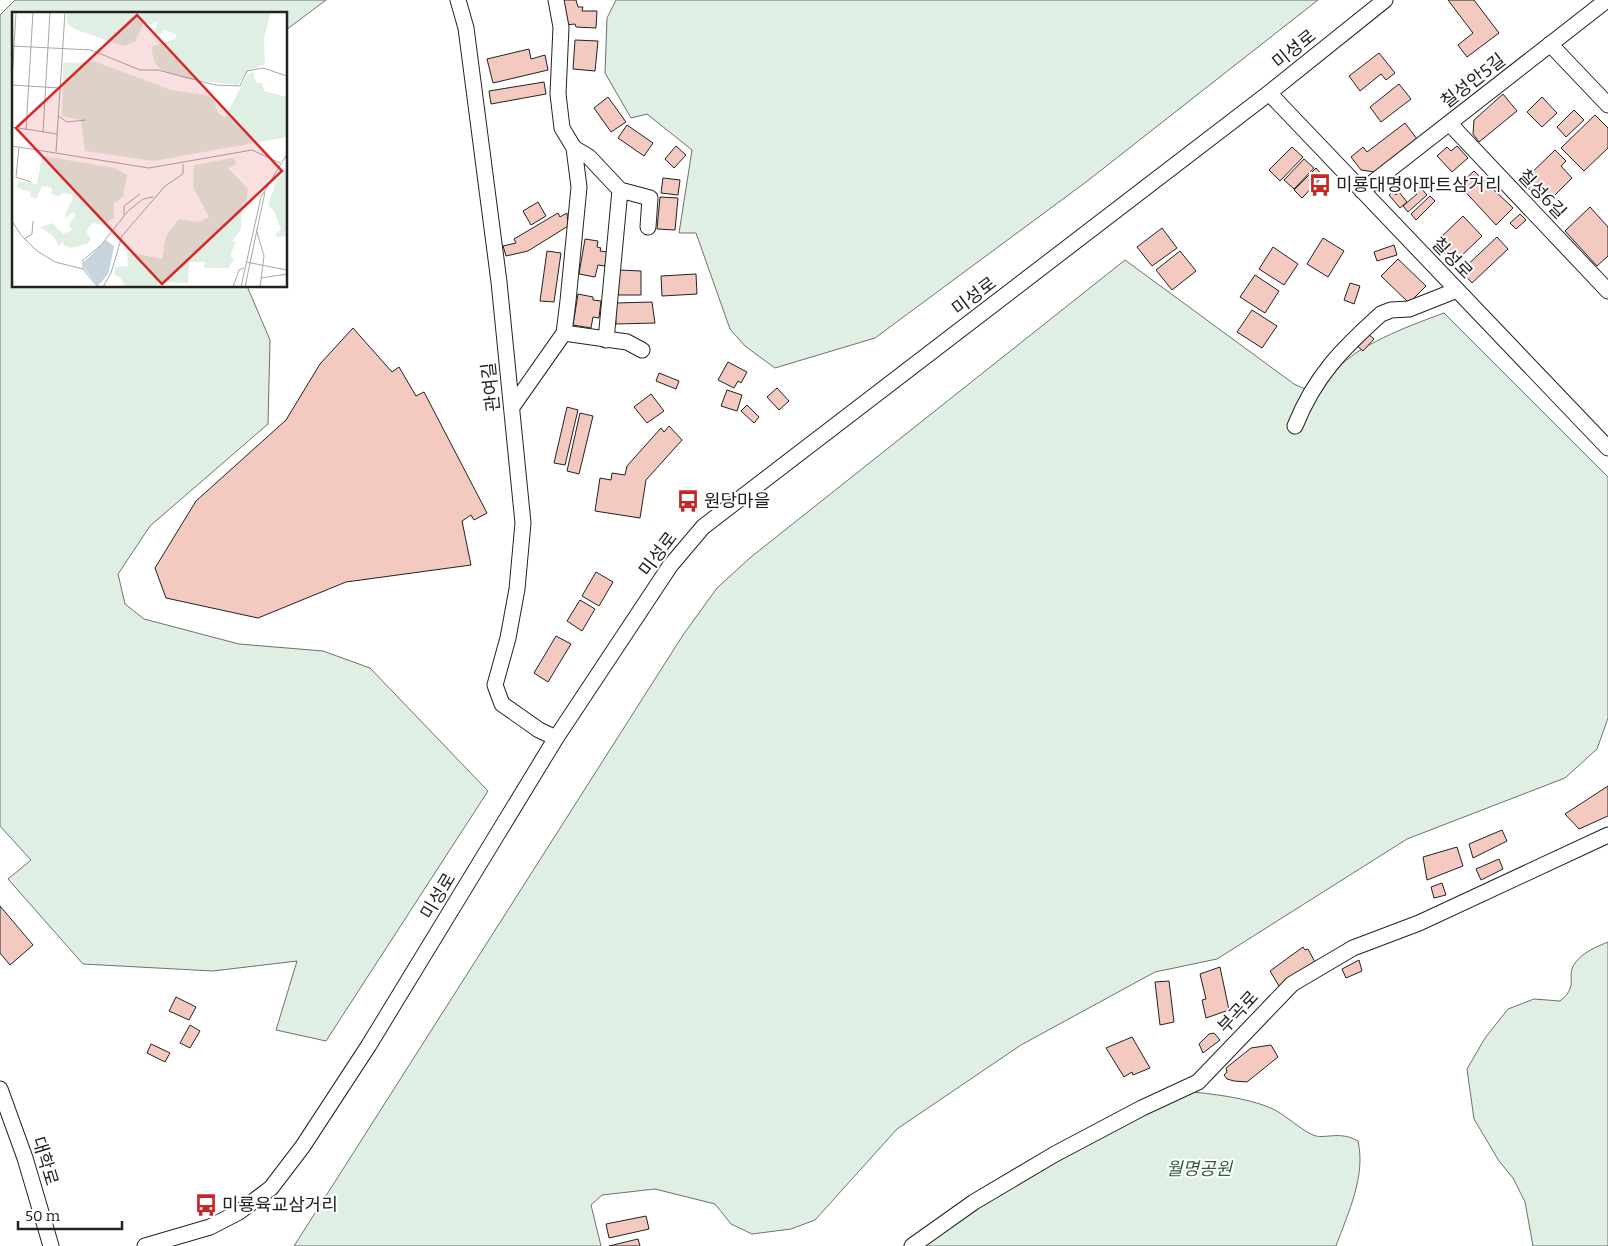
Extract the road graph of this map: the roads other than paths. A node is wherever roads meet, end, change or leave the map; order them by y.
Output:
1 (458, 0) edge
2 (556, 0) edge
3 (1386, 0) edge
4 (1607, 0) edge
5 (1550, 44) junction
6 (1269, 93) junction
7 (1608, 104) edge
8 (1449, 123) junction
9 (574, 148) junction
10 (620, 190) junction
11 (1362, 191) junction
12 (648, 227) dead end
13 (1457, 290) junction
14 (1608, 291) edge
15 (564, 333) junction
16 (606, 340) junction
17 (642, 350) dead end
18 (512, 407) junction
19 (1295, 426) dead end
20 (1607, 444) edge
21 (556, 738) junction
22 (1608, 835) edge
23 (0, 1089) edge
24 (51, 1246) edge
25 (145, 1246) edge
26 (912, 1246) edge

1 - 18 street, 관여길
2 - 9 street
3 - 6 street, 미성로
4 - 5 street, 칠성안5길
5 - 7 street
5 - 8 street, 칠성안5길
6 - 11 street, 칠성로
6 - 21 street, 미성로
8 - 11 street, 칠성안5길
8 - 14 street, 칠성6길
9 - 10 street
9 - 15 street
10 - 12 street
10 - 16 street
11 - 13 street, 칠성로
13 - 19 street
13 - 20 street, 칠성로
15 - 16 street
15 - 18 street
16 - 17 street
18 - 21 street, 관여길
21 - 25 street, 미성로
22 - 26 street, 부곡로
23 - 24 street, 대학로

